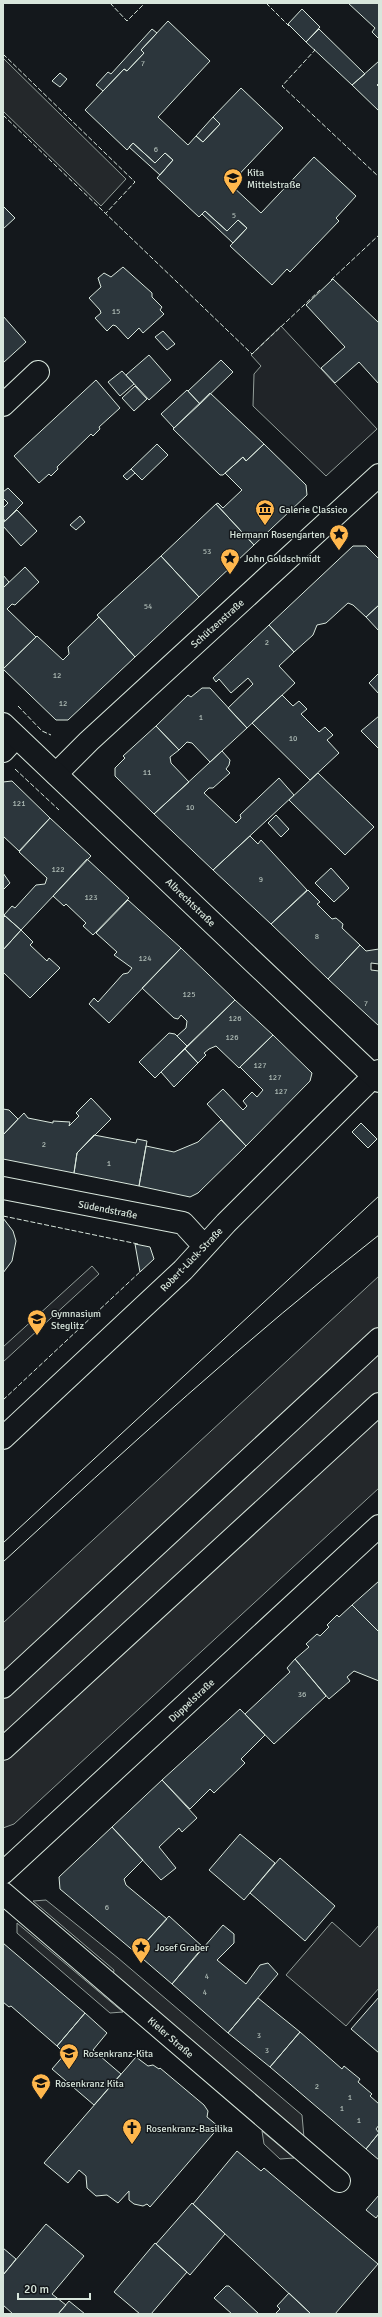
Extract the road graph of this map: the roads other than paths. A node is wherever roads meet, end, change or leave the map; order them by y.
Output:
1 (38, 372) dead end
2 (3, 405) edge
3 (379, 474) edge
4 (7, 737) edge
5 (56, 774) junction
6 (377, 1076) edge
7 (3, 1188) edge
8 (204, 1246) junction
9 (379, 1339) edge
10 (379, 1404) edge
11 (3, 1438) edge
12 (379, 1526) edge
13 (3, 1687) edge
14 (3, 1749) edge
15 (3, 1873) edge
16 (3, 1893) edge
17 (339, 2181) dead end

1 - 2 main road
3 - 5 main road, Schützenstraße
4 - 5 main road, Albrechtstraße
5 - 6 main road, Albrechtstraße
6 - 8 main road, Robert-Lück-Straße
7 - 8 main road, Südendstraße
8 - 11 main road, Robert-Lück-Straße
9 - 13 main road
10 - 14 main road
12 - 15 main road, Düppelstraße
16 - 17 main road, Kieler Straße

